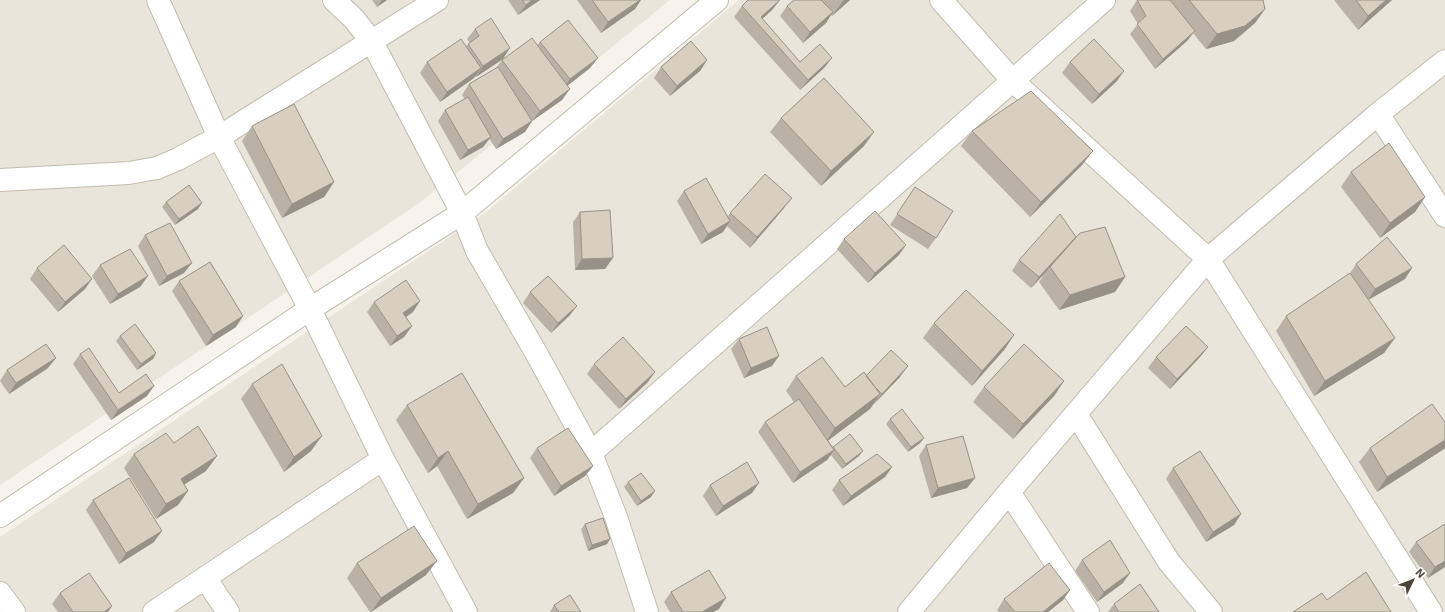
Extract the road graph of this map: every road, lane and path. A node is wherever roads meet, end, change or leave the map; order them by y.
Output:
1 (158, 0) edge
2 (334, 0) edge
3 (437, 0) edge
4 (717, 0) edge
5 (941, 0) edge
6 (1104, 0) edge
7 (372, 42) junction
8 (1445, 61) edge
9 (1012, 80) junction
10 (1378, 114) junction
11 (219, 137) junction
12 (0, 180) edge
13 (462, 213) junction
14 (1445, 216) edge
15 (1208, 259) junction
16 (310, 310) junction
17 (1076, 414) junction
18 (591, 453) junction
19 (383, 459) junction
20 (1008, 492) junction
21 (0, 516) edge
22 (205, 578) junction
23 (0, 593) edge
24 (14, 612) edge
25 (154, 612) edge
26 (228, 612) edge
27 (466, 612) edge
28 (647, 612) edge
29 (909, 612) edge
30 (1088, 612) edge
31 (1211, 612) edge
32 (1430, 612) edge

1 - 11 street
2 - 7 street
3 - 7 street
4 - 13 street
5 - 9 street
6 - 9 street
7 - 11 street
7 - 13 street
8 - 10 street
9 - 15 street
9 - 18 street
10 - 14 street
10 - 15 street
11 - 12 street
11 - 16 street
13 - 16 street
13 - 18 street
15 - 17 street
15 - 32 street
16 - 19 street
16 - 21 street
17 - 20 street
17 - 31 street
18 - 28 street
19 - 22 street
19 - 27 street
20 - 29 street
20 - 30 street
22 - 25 street
22 - 26 street
23 - 24 street

